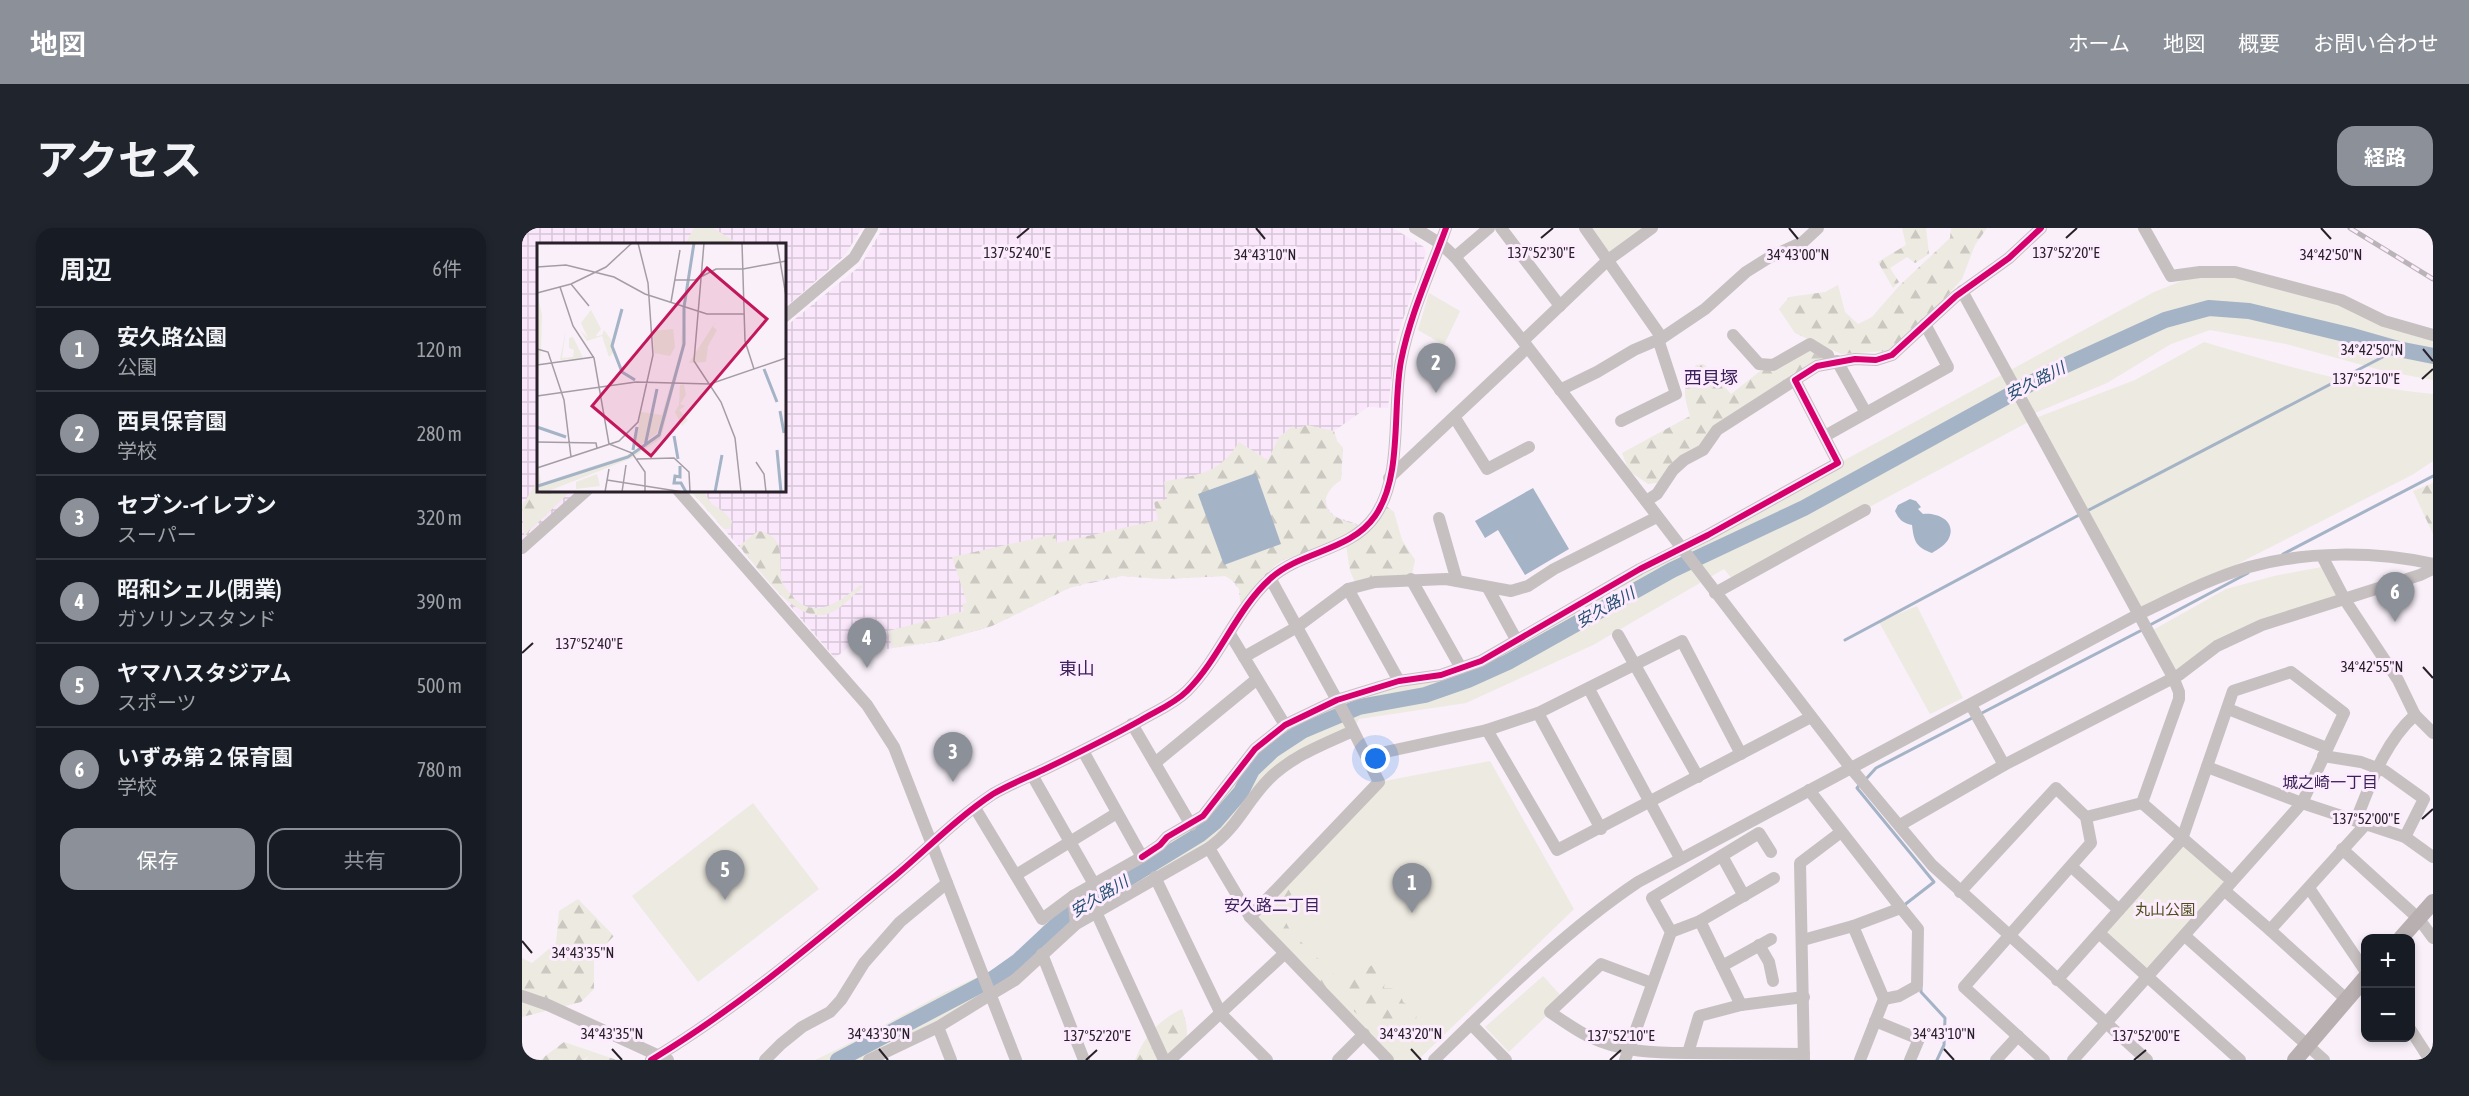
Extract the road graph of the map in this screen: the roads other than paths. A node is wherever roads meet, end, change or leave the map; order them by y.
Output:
1 (872, 228) edge
2 (1415, 228) edge
3 (1446, 228) edge
4 (1489, 228) edge
5 (1501, 228) edge
6 (1584, 228) edge
7 (1652, 228) edge
8 (1818, 228) edge
9 (2041, 228) edge
10 (2144, 228) edge
11 (1441, 244) junction
12 (1455, 257) junction
13 (1608, 260) junction
14 (1962, 291) junction
15 (1560, 306) junction
16 (786, 315) edge
17 (1925, 324) junction
18 (1733, 335) dead end
19 (2433, 335) edge
20 (1660, 339) junction
21 (1525, 344) junction
22 (1834, 362) junction
23 (1795, 380) junction
24 (1560, 390) junction
25 (1866, 413) junction
26 (1455, 418) junction
27 (1621, 421) dead end
28 (1825, 436) junction
29 (1529, 447) dead end
30 (1389, 478) junction
31 (586, 492) edge
32 (680, 492) edge
33 (1646, 501) junction
34 (1865, 510) dead end
35 (1658, 517) junction
36 (1439, 518) dead end
37 (522, 548) edge
38 (1682, 549) junction
39 (2322, 556) junction
40 (2433, 566) edge
41 (1270, 578) junction
42 (1411, 579) junction
43 (1457, 581) junction
44 (1488, 588) junction
45 (1348, 589) junction
46 (1715, 593) junction
47 (2345, 600) junction
48 (2139, 614) junction
49 (1297, 627) junction
50 (1230, 634) junction
51 (1618, 635) dead end
52 (1517, 641) junction
53 (1244, 657) junction
54 (1634, 665) junction
55 (1461, 668) junction
56 (2173, 677) junction
57 (1257, 679) junction
58 (1399, 681) junction
59 (1589, 689) junction
60 (1337, 700) junction
61 (1971, 705) junction
62 (2228, 709) junction
63 (1538, 713) junction
64 (2415, 715) junction
65 (1811, 717) junction
66 (1132, 724) junction
67 (1284, 725) junction
68 (1351, 727) junction
69 (1488, 730) junction
70 (2433, 733) edge
71 (1083, 751) junction
72 (2325, 752) junction
73 (1741, 754) junction
74 (1367, 756) junction
75 (1155, 763) junction
76 (2004, 765) junction
77 (1850, 767) junction
78 (2207, 767) junction
79 (2377, 768) junction
80 (1032, 775) junction
81 (1698, 777) junction
82 (1809, 790) junction
83 (1650, 802) junction
84 (2142, 803) junction
85 (2302, 803) junction
86 (975, 808) junction
87 (1118, 813) junction
88 (2086, 817) junction
89 (2361, 822) junction
90 (1191, 825) junction
91 (1900, 825) junction
92 (1601, 829) junction
93 (1841, 832) junction
94 (2404, 837) junction
95 (2182, 839) junction
96 (1071, 841) junction
97 (931, 846) junction
98 (1209, 848) junction
99 (2342, 849) junction
100 (1771, 852) dead end
101 (1722, 856) junction
102 (1142, 857) junction
103 (2433, 857) edge
104 (1680, 858) junction
105 (2072, 867) junction
106 (1016, 875) junction
107 (1155, 877) junction
108 (1774, 878) dead end
109 (947, 883) junction
110 (1094, 884) junction
111 (2228, 886) junction
112 (2309, 888) junction
113 (1960, 892) junction
114 (1744, 896) junction
115 (1073, 898) junction
116 (2433, 902) edge
117 (1900, 909) junction
118 (2119, 910) junction
119 (1096, 912) junction
120 (1250, 917) junction
121 (2419, 919) junction
122 (1700, 921) junction
123 (1076, 922) junction
124 (1853, 926) junction
125 (2270, 930) junction
126 (1671, 932) junction
127 (2099, 933) junction
128 (2406, 934) edge
129 (2186, 936) junction
130 (2009, 937) junction
131 (2433, 938) edge
132 (1771, 939) dead end
133 (1803, 940) junction
134 (1760, 945) junction
135 (1042, 954) junction
136 (1284, 954) junction
137 (2361, 965) edge
138 (1722, 966) junction
139 (2150, 977) junction
140 (2057, 980) junction
141 (1773, 981) dead end
142 (2361, 982) edge
143 (1652, 983) junction
144 (990, 995) junction
145 (522, 996) edge
146 (1804, 997) junction
147 (1884, 999) junction
148 (2346, 999) junction
149 (1741, 1005) junction
150 (1221, 1014) junction
151 (1875, 1021) junction
152 (2105, 1023) junction
153 (1471, 1024) junction
154 (938, 1028) junction
155 (1364, 1034) junction
156 (2018, 1036) junction
157 (2415, 1037) edge
158 (2308, 1045) junction
159 (1688, 1053) junction
160 (1627, 1055) edge
161 (1804, 1057) edge
162 (660, 1058) edge
163 (765, 1060) edge
164 (869, 1060) edge
165 (951, 1060) edge
166 (1016, 1060) edge
167 (1084, 1060) edge
168 (1164, 1060) edge
169 (1170, 1060) edge
170 (1267, 1060) edge
171 (1338, 1060) edge
172 (1388, 1060) edge
173 (1434, 1060) edge
174 (1506, 1060) edge
175 (1860, 1060) edge
176 (1910, 1060) edge
177 (1996, 1060) edge
178 (2044, 1060) edge
179 (2073, 1060) edge
180 (2147, 1060) edge
181 (2240, 1060) edge
182 (2295, 1060) edge
183 (2324, 1060) edge
184 (2430, 1060) edge

1 - 16 street
2 - 11 street
3 - 11 street
4 - 12 street
5 - 15 street
6 - 13 street
7 - 13 street
8 - 20 street
9 - 14 street
10 - 19 street
11 - 12 street
11 - 30 street
12 - 21 street
13 - 15 street
13 - 20 street
14 - 17 street
14 - 48 street
15 - 21 street
17 - 22 street
17 - 25 street
18 - 22 street
20 - 24 street
20 - 27 street
21 - 24 street
21 - 26 street
22 - 23 street
22 - 25 street
23 - 28 street
23 - 33 street
24 - 33 street
25 - 28 street
26 - 29 street
26 - 30 street
28 - 38 street
30 - 41 street
31 - 37 street
32 - 97 street
33 - 35 street
34 - 46 street
35 - 38 street
35 - 44 street
36 - 43 street
38 - 46 street
38 - 52 street
39 - 40 street
39 - 47 street
39 - 48 street
40 - 47 street
41 - 49 street
41 - 50 street
42 - 43 street
42 - 45 street
42 - 55 street
43 - 44 street
44 - 52 street
45 - 49 street
45 - 58 street
46 - 65 street
47 - 56 street
47 - 64 street
48 - 56 street
48 - 61 street
49 - 53 street
49 - 60 street
50 - 53 street
50 - 66 street
51 - 54 street
52 - 55 street
53 - 57 street
54 - 59 street
54 - 73 street
54 - 81 street
55 - 58 street
56 - 76 street
56 - 84 street
57 - 67 street
57 - 75 street
58 - 60 street
59 - 63 street
59 - 83 street
60 - 67 street
60 - 68 street
61 - 76 street
61 - 77 street
62 - 72 street
62 - 72 street
62 - 78 street
63 - 69 street
63 - 92 street
64 - 70 street
64 - 79 street
65 - 73 street
65 - 77 street
66 - 71 street
66 - 75 street
67 - 90 street
68 - 74 street
68 - 98 street
69 - 74 street
69 - 92 street
71 - 80 street
71 - 87 street
72 - 79 street
72 - 85 street
73 - 81 street
74 - 120 street
75 - 90 street
76 - 91 street
77 - 82 street
77 - 91 street
78 - 85 street
78 - 95 street
79 - 89 street
79 - 94 street
80 - 86 street
80 - 96 street
81 - 83 street
82 - 93 street
82 - 104 street
83 - 92 street
83 - 104 street
84 - 88 street
84 - 95 street
85 - 89 street
85 - 111 street
86 - 97 street
86 - 106 street
87 - 96 street
87 - 102 street
88 - 105 street
88 - 113 street
89 - 94 street
89 - 99 street
90 - 102 street
91 - 113 street
93 - 117 street
93 - 133 street
94 - 103 street
95 - 111 street
95 - 118 street
96 - 106 street
96 - 110 street
97 - 109 street
97 - 162 street
98 - 107 street
98 - 120 street
99 - 112 street
99 - 121 street
100 - 101 street
101 - 114 street
101 - 126 street
102 - 110 street
104 - 153 street
105 - 118 street
105 - 130 street
106 - 115 street
107 - 119 street
107 - 150 street
108 - 114 street
109 - 144 street
109 - 163 street
110 - 115 street
111 - 125 street
111 - 129 street
112 - 125 street
112 - 137 street
113 - 130 street
114 - 122 street
115 - 123 street
116 - 121 main road
117 - 124 street
117 - 147 street
118 - 127 street
119 - 123 street
119 - 168 street
120 - 136 street
121 - 128 main road
121 - 131 street
122 - 126 street
122 - 138 street
123 - 135 street
124 - 133 street
124 - 147 street
125 - 148 street
126 - 143 street
127 - 139 street
127 - 140 street
129 - 139 street
129 - 158 street
130 - 140 street
130 - 156 street
132 - 134 street
133 - 146 street
134 - 138 street
134 - 141 street
135 - 144 street
135 - 167 street
136 - 150 street
136 - 155 street
138 - 149 street
139 - 152 street
139 - 181 street
140 - 152 street
142 - 148 main road
143 - 160 street
143 - 160 street
144 - 154 street
144 - 166 street
145 - 162 street
146 - 149 street
146 - 161 street
147 - 151 street
148 - 158 main road
149 - 159 street
150 - 169 street
150 - 170 street
151 - 175 street
151 - 176 street
152 - 179 street
152 - 180 street
153 - 173 street
153 - 174 street
154 - 164 street
154 - 165 street
155 - 171 street
155 - 172 street
156 - 177 street
156 - 178 street
157 - 184 street
158 - 182 main road
158 - 183 street
159 - 160 street
159 - 161 street

